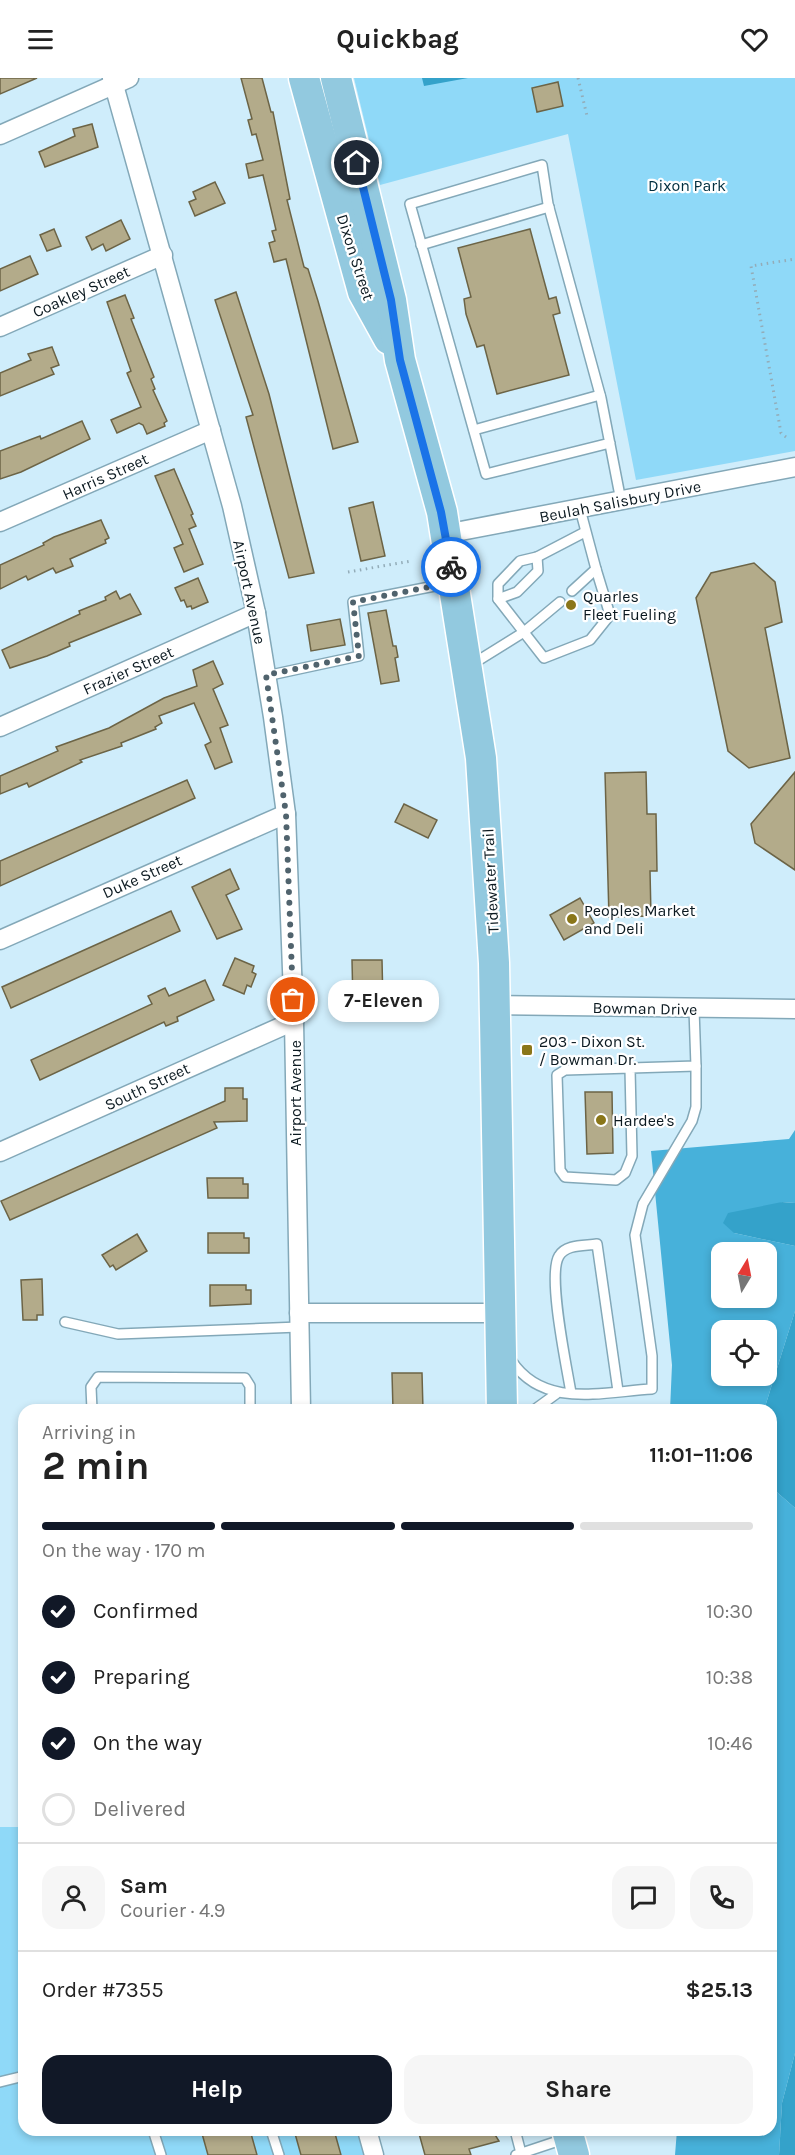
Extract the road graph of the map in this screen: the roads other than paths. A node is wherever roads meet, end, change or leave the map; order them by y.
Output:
1 (304, 78) edge
2 (336, 78) edge
3 (118, 80) edge
4 (0, 135) edge
5 (549, 207) junction
6 (421, 245) junction
7 (163, 255) junction
8 (0, 327) edge
9 (400, 360) junction
10 (600, 395) junction
11 (211, 430) junction
12 (474, 430) junction
13 (610, 443) junction
14 (795, 467) edge
15 (621, 501) junction
16 (580, 508) junction
17 (0, 522) edge
18 (585, 532) junction
19 (445, 534) junction
20 (537, 557) junction
21 (596, 569) junction
22 (454, 582) junction
23 (572, 591) dead end
24 (498, 599) junction
25 (560, 602) dead end
26 (256, 613) junction
27 (524, 632) junction
28 (467, 667) junction
29 (266, 675) junction
30 (0, 727) edge
31 (286, 814) junction
32 (0, 940) edge
33 (495, 1005) junction
34 (694, 1009) junction
35 (795, 1009) edge
36 (294, 1021) junction
37 (696, 1066) junction
38 (630, 1069) junction
39 (0, 1152) edge
40 (501, 1313) junction
41 (299, 1320) junction
42 (65, 1322) dead end
43 (501, 1346) junction
44 (618, 1391) junction
45 (571, 1393) junction
46 (556, 1394) junction
47 (92, 1404) edge
48 (250, 1404) edge
49 (301, 1404) edge
50 (502, 1404) edge
51 (539, 1404) edge
52 (18, 2078) edge
53 (0, 2082) edge
54 (155, 2136) edge
55 (273, 2136) edge
56 (369, 2136) edge
57 (516, 2136) edge
58 (570, 2141) edge
59 (519, 2154) edge
60 (162, 2155) edge
61 (279, 2155) edge
62 (374, 2155) edge

1 - 9 main road, Dixon Street
2 - 9 main road, Dixon Street
3 - 4 street
3 - 7 street, Airport Avenue
5 - 6 lane
5 - 6 lane
5 - 10 lane
6 - 12 lane
7 - 8 street, Coakley Street
7 - 11 street, Airport Avenue
9 - 19 main road, Tidewater Trail
10 - 12 lane
10 - 13 lane
11 - 17 street, Harris Street
11 - 26 street, Airport Avenue
12 - 13 lane
13 - 15 lane
14 - 15 street, Beulah Salisbury Drive
15 - 16 street, Beulah Salisbury Drive
16 - 18 lane
16 - 19 street, Beulah Salisbury Drive
18 - 20 lane
18 - 21 lane
19 - 22 main road, Tidewater Trail
20 - 24 lane
20 - 24 lane
21 - 23 lane
21 - 27 lane
22 - 28 main road, Tidewater Trail
22 - 29 lane
24 - 27 lane
25 - 27 lane
26 - 29 street, Airport Avenue
26 - 30 street, Frazier Street
27 - 28 lane
28 - 33 main road, Tidewater Trail
29 - 31 street, Airport Avenue
31 - 32 street, Duke Street
31 - 36 street, Airport Avenue
33 - 34 street, Bowman Drive
33 - 40 main road, Tidewater Trail
34 - 35 street, Bowman Drive
34 - 37 lane
36 - 39 street, South Street
36 - 41 street, Airport Avenue
37 - 38 lane
37 - 44 lane
38 - 38 lane
40 - 41 street
40 - 43 main road, Tidewater Trail
41 - 42 lane
41 - 49 street, Airport Avenue
43 - 46 lane
43 - 50 main road, Tidewater Trail
44 - 45 lane
44 - 45 lane
45 - 46 lane
46 - 51 lane
47 - 48 lane
52 - 53 lane
54 - 60 lane
55 - 61 lane
56 - 62 street
57 - 59 lane
58 - 59 lane

